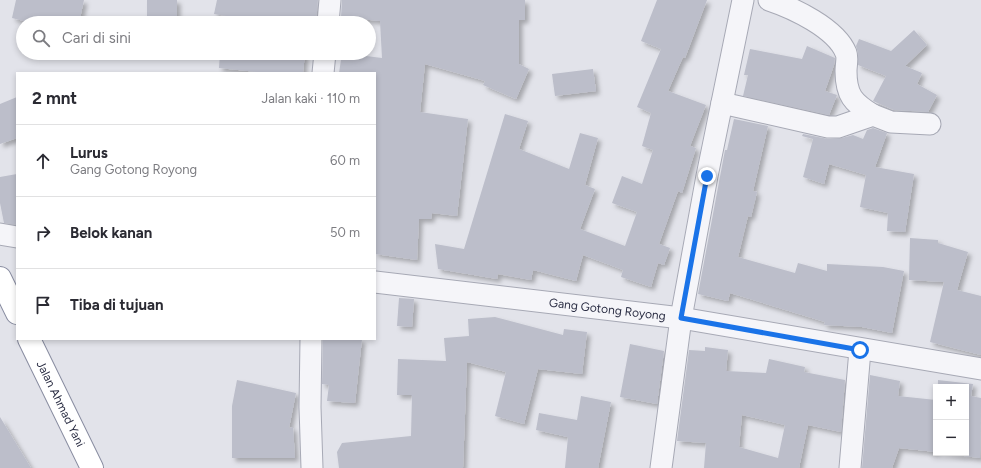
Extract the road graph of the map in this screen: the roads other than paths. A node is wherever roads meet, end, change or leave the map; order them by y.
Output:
1 (330, 0) edge
2 (743, 0) edge
3 (769, 0) edge
4 (329, 16) edge
5 (324, 60) edge
6 (323, 72) edge
7 (722, 103) junction
8 (873, 115) junction
9 (930, 124) dead end
10 (0, 234) edge
11 (16, 237) edge
12 (0, 278) edge
13 (376, 282) edge
14 (16, 311) edge
15 (681, 318) junction
16 (30, 340) edge
17 (311, 340) edge
18 (860, 350) junction
19 (981, 369) edge
20 (92, 468) edge
21 (312, 468) edge
22 (661, 468) edge
23 (850, 468) edge

1 - 4 street
2 - 7 street
3 - 8 street
5 - 6 street
7 - 8 street
7 - 15 street
8 - 9 street
10 - 11 street
12 - 14 highway
13 - 15 street, Gang Gotong Royong
15 - 18 street, Gang Gotong Royong
15 - 22 street
16 - 20 highway, Jalan Ahmad Yani
17 - 21 street
18 - 19 street, Gang Gotong Royong
18 - 23 street

